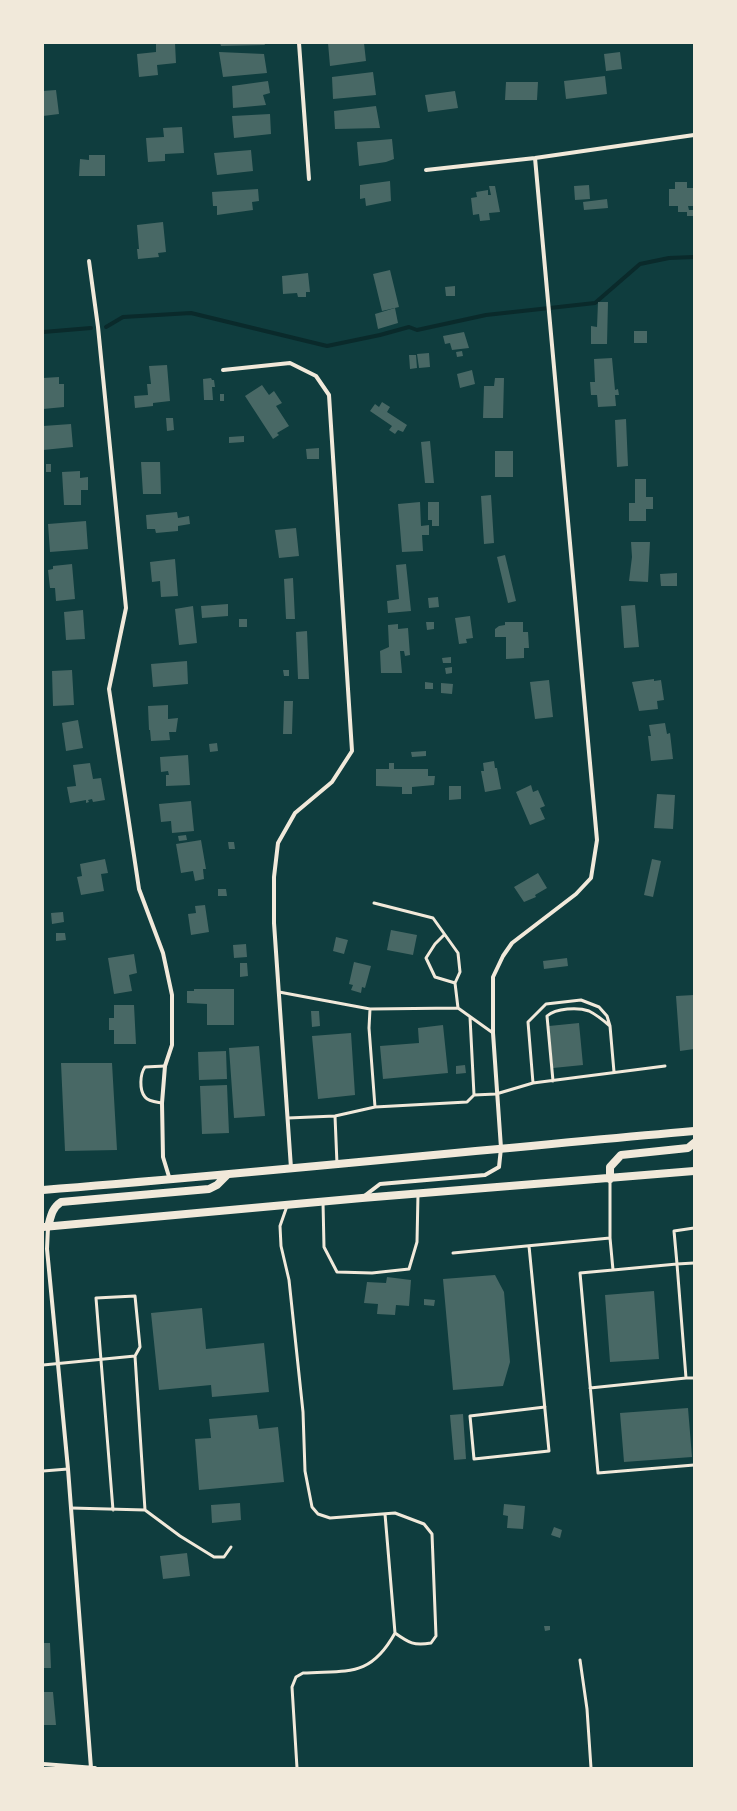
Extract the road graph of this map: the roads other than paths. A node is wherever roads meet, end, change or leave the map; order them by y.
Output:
1 (299, 43) edge
2 (694, 135) edge
3 (535, 158) junction
4 (426, 170) dead end
5 (309, 179) dead end
6 (89, 261) dead end
7 (223, 370) dead end
8 (374, 903) dead end
9 (444, 936) junction
10 (455, 983) junction
11 (279, 992) junction
12 (458, 1008) junction
13 (370, 1009) junction
14 (470, 1018) junction
15 (610, 1026) junction
16 (493, 1033) junction
17 (165, 1066) junction
18 (665, 1066) dead end
19 (614, 1072) junction
20 (553, 1081) junction
21 (533, 1083) junction
22 (496, 1094) junction
23 (474, 1095) junction
24 (162, 1103) junction
25 (374, 1107) junction
26 (335, 1116) junction
27 (288, 1118) junction
28 (694, 1131) edge
29 (694, 1144) edge
30 (501, 1148) junction
31 (337, 1164) junction
32 (291, 1168) junction
33 (694, 1171) edge
34 (227, 1175) junction
35 (610, 1179) junction
36 (170, 1180) junction
37 (43, 1190) edge
38 (418, 1193) junction
39 (362, 1198) junction
40 (324, 1202) junction
41 (287, 1204) junction
42 (46, 1227) edge
43 (694, 1228) edge
44 (610, 1238) junction
45 (529, 1246) junction
46 (453, 1253) dead end
47 (694, 1263) edge
48 (677, 1264) junction
49 (613, 1270) junction
50 (135, 1356) junction
51 (100, 1359) junction
52 (57, 1363) junction
53 (43, 1365) edge
54 (686, 1378) junction
55 (694, 1378) edge
56 (590, 1388) junction
57 (544, 1407) junction
58 (694, 1465) edge
59 (68, 1469) junction
60 (43, 1471) edge
61 (71, 1508) junction
62 (113, 1510) junction
63 (145, 1510) junction
64 (385, 1514) junction
65 (231, 1547) dead end
66 (395, 1633) junction
67 (580, 1660) dead end
68 (43, 1764) edge
69 (91, 1768) edge
70 (95, 1768) edge
71 (297, 1768) edge
72 (591, 1768) edge

1 - 5 street
2 - 3 street
3 - 4 street
3 - 16 street
6 - 17 street
7 - 11 street
8 - 9 lane
9 - 10 lane
9 - 10 lane
10 - 12 lane
11 - 13 lane
11 - 27 street
12 - 13 lane
12 - 14 lane
13 - 25 lane
14 - 16 lane
14 - 23 lane
15 - 19 lane
15 - 20 lane
15 - 21 lane
16 - 22 street
17 - 24 street
17 - 24 lane
18 - 19 lane
19 - 20 lane
20 - 21 lane
21 - 22 lane
22 - 23 lane
22 - 30 street
23 - 25 lane
24 - 36 street
25 - 26 lane
26 - 27 lane
26 - 31 lane
27 - 32 street
28 - 30 main road
29 - 35 main road
30 - 31 main road
30 - 39 street
31 - 32 main road
32 - 34 main road
33 - 35 main road
34 - 36 main road
34 - 42 main road
35 - 38 main road
35 - 44 lane
36 - 37 main road
38 - 39 main road
38 - 40 lane
39 - 40 main road
40 - 41 main road
41 - 42 main road
41 - 64 lane
42 - 52 street
43 - 48 lane
44 - 45 lane
44 - 49 lane
45 - 46 lane
45 - 57 lane
47 - 48 lane
48 - 49 lane
48 - 54 lane
49 - 56 lane
50 - 51 lane
50 - 51 lane
50 - 63 lane
51 - 52 lane
51 - 62 lane
52 - 53 lane
52 - 59 street
54 - 55 lane
54 - 56 lane
56 - 58 lane
57 - 57 lane
59 - 60 lane
59 - 61 street
61 - 62 lane
61 - 69 street
62 - 63 lane
63 - 65 lane
64 - 66 lane
64 - 66 lane
66 - 71 lane
67 - 72 lane
68 - 69 street
69 - 70 street

